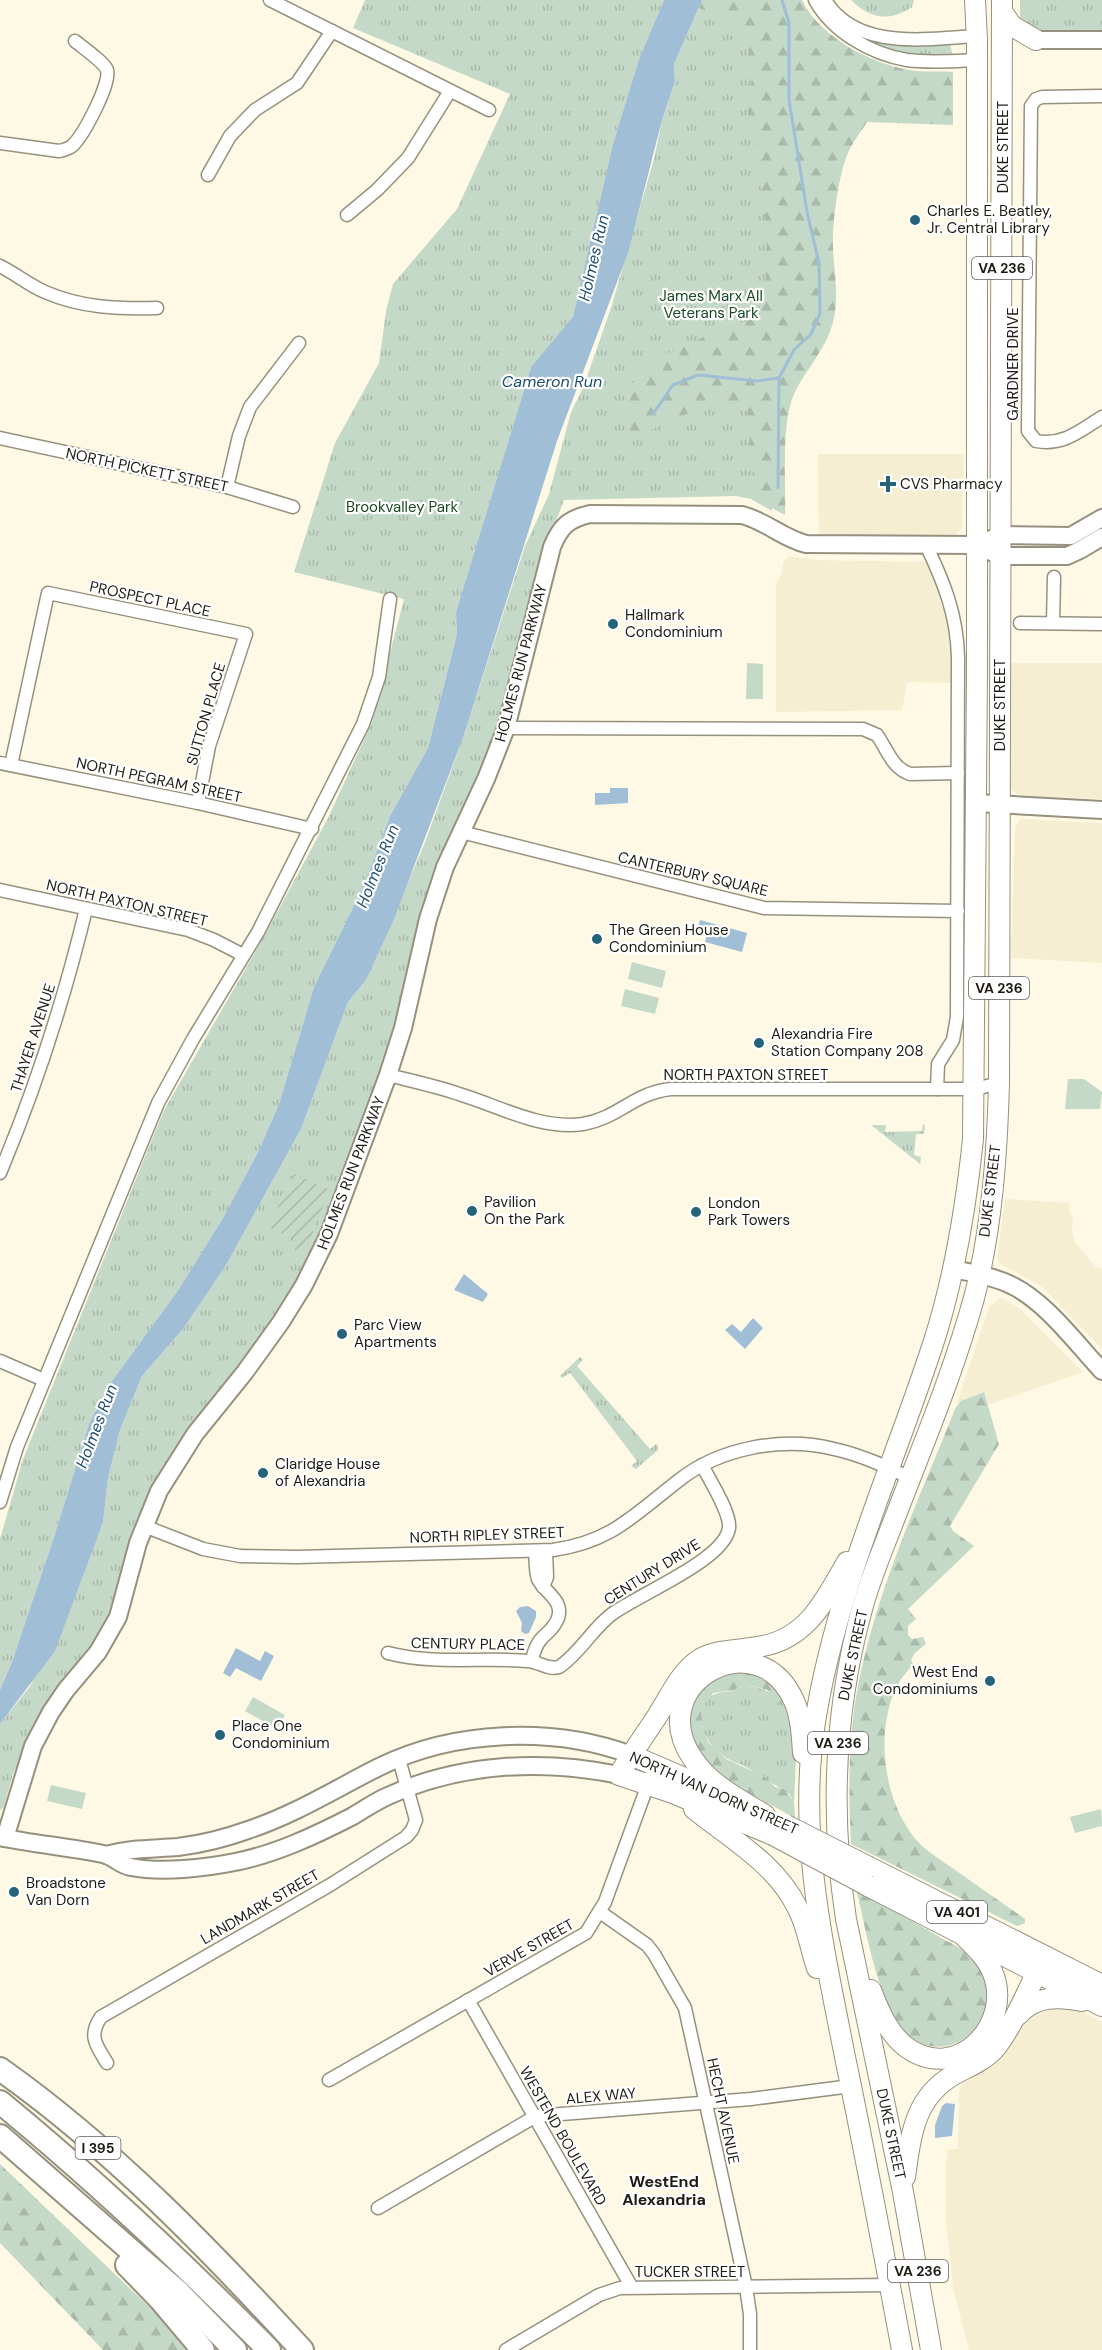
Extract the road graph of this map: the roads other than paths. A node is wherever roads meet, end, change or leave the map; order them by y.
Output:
1 (270, 0) edge
2 (815, 0) edge
3 (825, 0) edge
4 (975, 0) edge
5 (1002, 6) edge
6 (332, 31) junction
7 (977, 36) junction
8 (1036, 40) junction
9 (1102, 40) edge
10 (75, 41) dead end
11 (977, 60) junction
12 (1003, 60) junction
13 (450, 91) junction
14 (1102, 96) edge
15 (489, 110) dead end
16 (0, 142) edge
17 (208, 175) dead end
18 (346, 215) dead end
19 (0, 266) edge
20 (157, 309) dead end
21 (299, 343) dead end
22 (1102, 417) edge
23 (0, 438) edge
24 (227, 487) junction
25 (293, 507) dead end
26 (1102, 518) edge
27 (1001, 535) junction
28 (1102, 537) edge
29 (926, 545) junction
30 (977, 545) junction
31 (1000, 556) junction
32 (1054, 577) dead end
33 (390, 599) dead end
34 (1020, 623) dead end
35 (1053, 623) junction
36 (1102, 624) edge
37 (246, 634) joint
38 (506, 728) junction
39 (5, 764) edge
40 (958, 773) junction
41 (198, 803) junction
42 (976, 803) junction
43 (1000, 804) junction
44 (1102, 810) edge
45 (312, 829) junction
46 (461, 832) junction
47 (0, 890) edge
48 (86, 909) junction
49 (958, 911) junction
50 (243, 956) junction
51 (388, 1075) junction
52 (937, 1089) junction
53 (975, 1089) junction
54 (999, 1090) junction
55 (0, 1173) edge
56 (952, 1269) junction
57 (979, 1274) junction
58 (0, 1361) edge
59 (1102, 1371) edge
60 (44, 1380) junction
61 (702, 1465) junction
62 (888, 1468) junction
63 (910, 1478) junction
64 (0, 1502) edge
65 (870, 1524) junction
66 (144, 1526) junction
67 (541, 1551) junction
68 (388, 1653) dead end
69 (532, 1661) junction
70 (631, 1755) junction
71 (399, 1759) junction
72 (655, 1765) junction
73 (619, 1775) junction
74 (648, 1785) junction
75 (408, 1788) junction
76 (673, 1793) junction
77 (807, 1810) junction
78 (765, 1815) junction
79 (779, 1830) junction
80 (3, 1837) edge
81 (106, 1855) junction
82 (869, 1877) junction
83 (600, 1912) junction
84 (846, 1919) junction
85 (963, 1935) junction
86 (1033, 1960) junction
87 (1101, 1999) edge
88 (468, 2000) junction
89 (1010, 2024) junction
90 (839, 2027) junction
91 (107, 2063) dead end
92 (0, 2069) edge
93 (329, 2080) dead end
94 (851, 2086) junction
95 (0, 2102) edge
96 (706, 2102) junction
97 (536, 2116) junction
98 (0, 2136) edge
99 (903, 2192) junction
100 (378, 2208) dead end
101 (106, 2227) junction
102 (191, 2233) junction
103 (890, 2285) junction
104 (631, 2286) junction
105 (746, 2287) junction
106 (202, 2350) edge
107 (235, 2350) edge
108 (269, 2350) edge
109 (302, 2350) edge
110 (314, 2350) edge
111 (506, 2350) edge
112 (750, 2350) edge
113 (902, 2350) edge
114 (931, 2350) edge

1 - 6 street
2 - 11 street
3 - 7 street
4 - 7 main road, DUKE STREET / VA 236
5 - 8 main road
5 - 12 main road, DUKE STREET / VA 236
6 - 13 street
6 - 17 street
7 - 11 main road, DUKE STREET / VA 236
8 - 9 street
8 - 12 main road
10 - 16 street
11 - 30 main road, DUKE STREET / VA 236
12 - 27 main road, DUKE STREET / VA 236
13 - 15 street
13 - 18 street
14 - 22 street, GARDNER DRIVE
19 - 20 street
21 - 24 street
23 - 24 street, NORTH PICKETT STREET
24 - 25 street, NORTH PICKETT STREET
26 - 27 street
27 - 30 street
27 - 31 main road, DUKE STREET / VA 236
28 - 31 street
29 - 30 street
29 - 38 street, HOLMES RUN PARKWAY
29 - 40 street
30 - 31 street
30 - 42 main road, DUKE STREET / VA 236
31 - 43 main road, DUKE STREET / VA 236
32 - 35 street
33 - 45 street
34 - 35 street
35 - 36 street
37 - 39 street, PROSPECT PLACE
37 - 41 street, SUTTON PLACE
38 - 40 street
38 - 46 street, HOLMES RUN PARKWAY
39 - 41 street, NORTH PEGRAM STREET
40 - 49 street
41 - 45 street, NORTH PEGRAM STREET
42 - 43 street
42 - 53 main road, DUKE STREET / VA 236
43 - 44 street
43 - 54 main road, DUKE STREET / VA 236
45 - 50 street
46 - 49 street, CANTERBURY SQUARE
46 - 51 street, HOLMES RUN PARKWAY
47 - 48 street, NORTH PAXTON STREET
48 - 50 street, NORTH PAXTON STREET
48 - 55 street, THAYER AVENUE
49 - 52 street
50 - 60 street
51 - 52 street, NORTH PAXTON STREET
51 - 66 street, HOLMES RUN PARKWAY
52 - 53 street, NORTH PAXTON STREET
53 - 54 street, NORTH PAXTON STREET
53 - 56 main road, DUKE STREET / VA 236
54 - 57 main road, DUKE STREET / VA 236
56 - 57 street
56 - 62 main road, DUKE STREET / VA 236
57 - 59 street
57 - 63 main road, DUKE STREET / VA 236
58 - 60 street
60 - 64 street
61 - 62 street, NORTH RIPLEY STREET
61 - 67 street, NORTH RIPLEY STREET
61 - 69 street, CENTURY DRIVE
62 - 63 street, NORTH RIPLEY STREET
62 - 65 main road, DUKE STREET / VA 236
63 - 84 main road, DUKE STREET / VA 236
65 - 70 main road
65 - 77 main road, DUKE STREET / VA 236
66 - 67 street, NORTH RIPLEY STREET
66 - 80 street, HOLMES RUN PARKWAY
67 - 69 street, CENTURY PLACE
68 - 69 street, CENTURY PLACE
70 - 71 street, NORTH VAN DORN STREET / VA 401
70 - 72 main road, NORTH VAN DORN STREET / VA 401
70 - 73 main road
71 - 75 street, LANDMARK STREET
71 - 81 street, NORTH VAN DORN STREET / VA 401
72 - 74 street, VERVE STREET
72 - 78 main road, NORTH VAN DORN STREET / VA 401
73 - 74 main road, NORTH VAN DORN STREET / VA 401
73 - 75 street, NORTH VAN DORN STREET / VA 401
74 - 76 main road, NORTH VAN DORN STREET / VA 401
74 - 83 street, VERVE STREET
75 - 81 street, NORTH VAN DORN STREET / VA 401
75 - 91 street, LANDMARK STREET
76 - 79 main road, NORTH VAN DORN STREET / VA 401
76 - 90 main road
77 - 78 main road
77 - 90 main road, DUKE STREET / VA 236
78 - 79 main road, NORTH VAN DORN STREET / VA 401
79 - 82 main road, VA 401, bridge
80 - 81 street, NORTH VAN DORN STREET / VA 401
82 - 85 main road, VA 401
82 - 86 main road, VA 401
83 - 88 street, VERVE STREET
83 - 96 street, HECHT AVENUE
84 - 85 main road
84 - 99 main road, DUKE STREET / VA 236
85 - 86 main road, VA 401
86 - 87 main road, VA 401
86 - 89 main road
87 - 89 main road
88 - 93 street, VERVE STREET
88 - 97 street, WESTEND BOULEVARD
89 - 99 main road
90 - 94 main road, DUKE STREET / VA 236
92 - 102 highway, I 395
94 - 96 street, ALEX WAY
94 - 103 main road, DUKE STREET / VA 236
95 - 108 highway
96 - 97 street, ALEX WAY
96 - 105 street, HECHT AVENUE
97 - 100 street, ALEX WAY
97 - 104 street, WESTEND BOULEVARD
98 - 101 highway
99 - 114 main road, DUKE STREET / VA 236
101 - 106 highway
101 - 107 highway
102 - 109 highway, I 395
102 - 110 highway
103 - 105 street, TUCKER STREET
103 - 113 main road, DUKE STREET / VA 236
104 - 105 street, TUCKER STREET
104 - 111 street, TUCKER STREET
105 - 112 street, HECHT AVENUE

